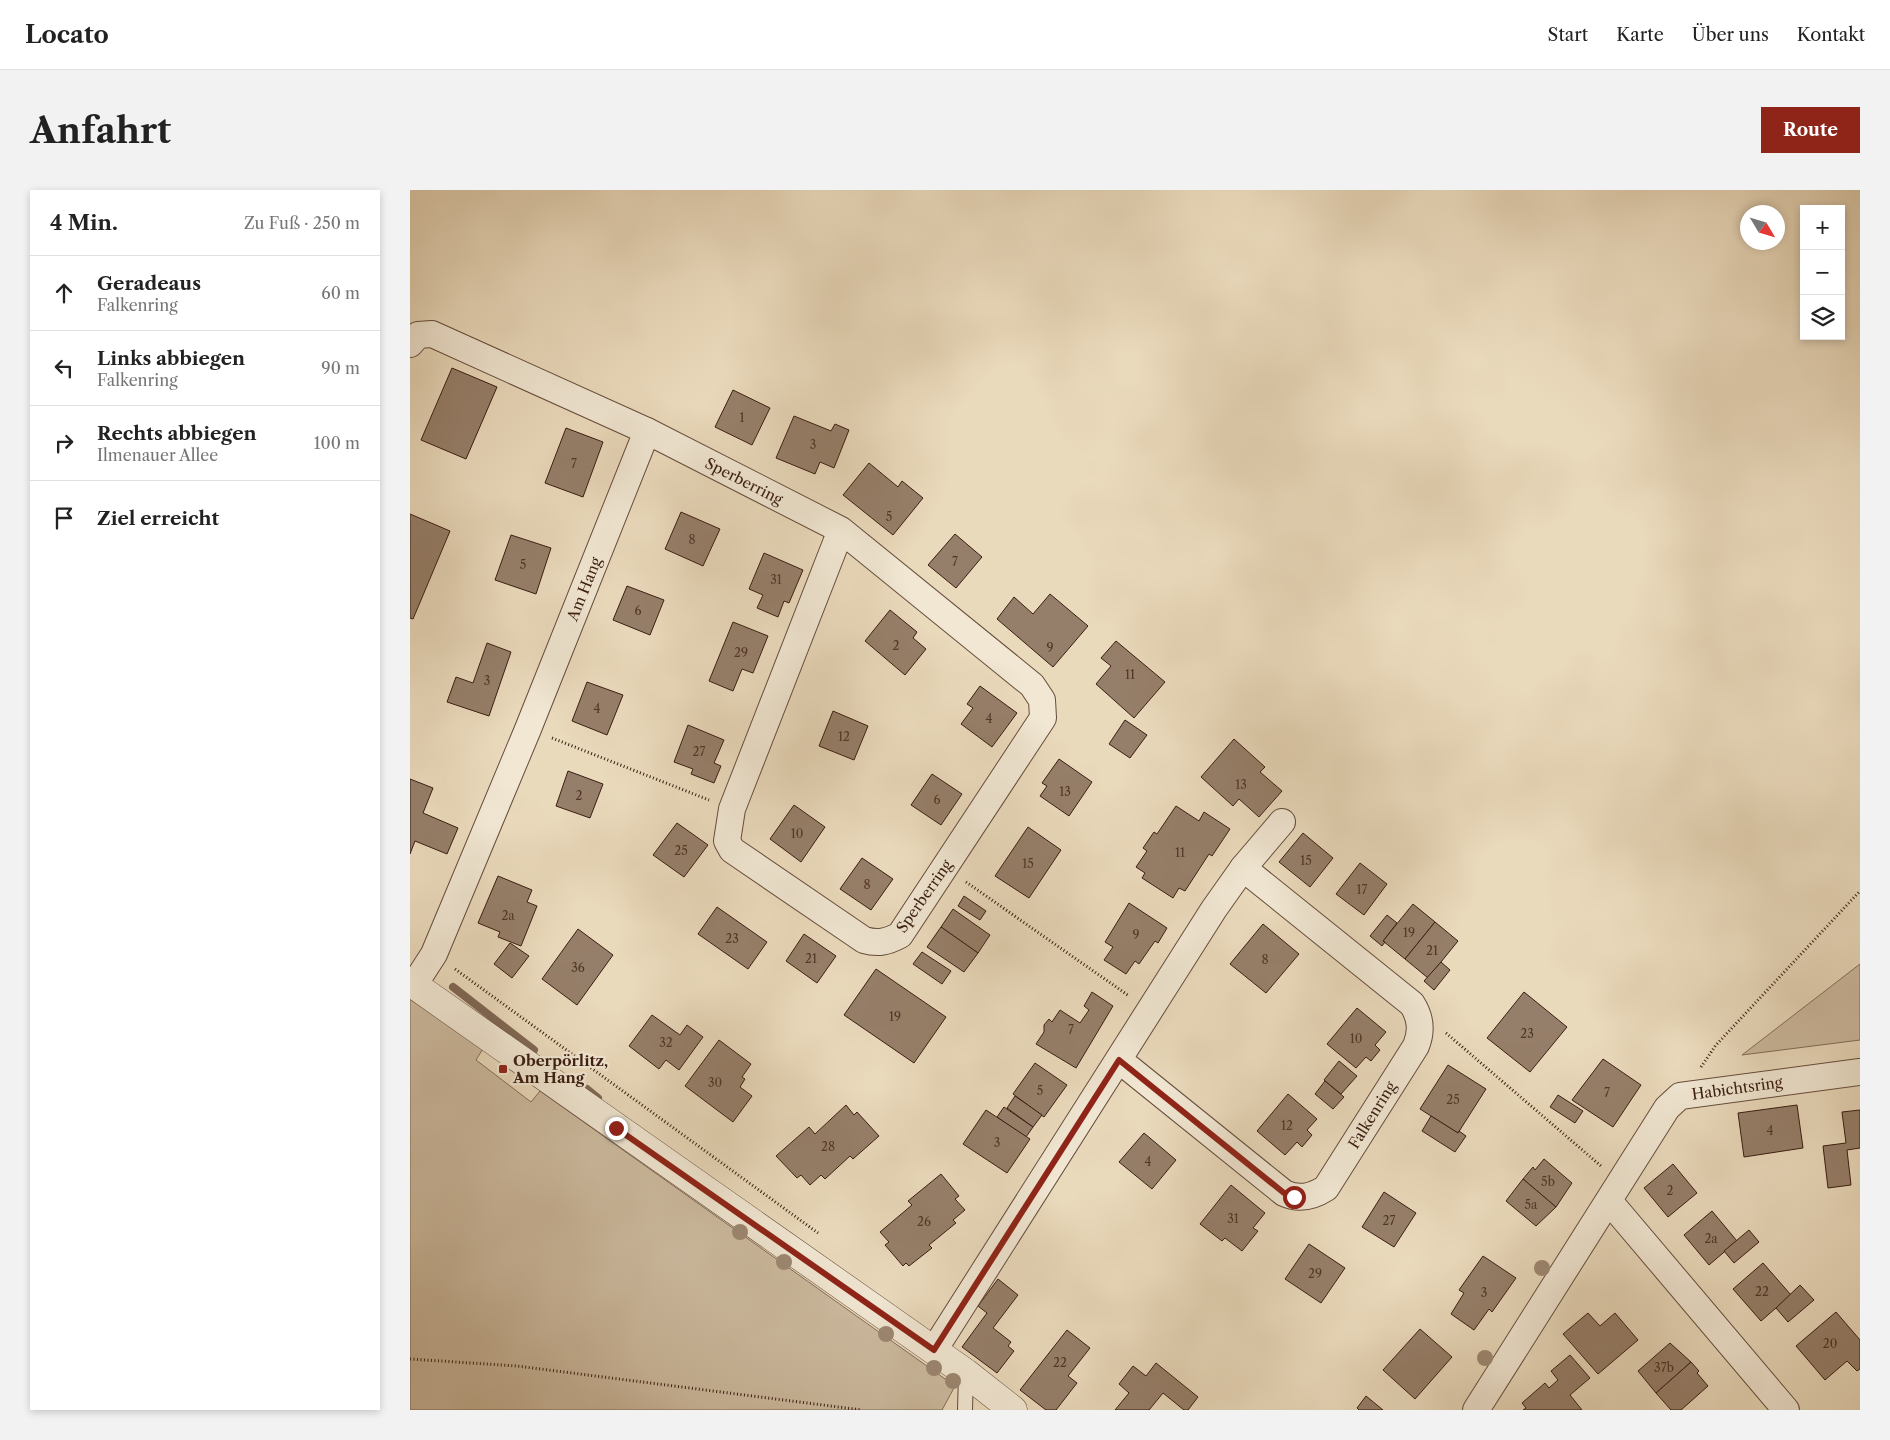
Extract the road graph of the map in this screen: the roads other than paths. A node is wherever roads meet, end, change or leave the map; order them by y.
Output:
1 (410, 344) edge
2 (647, 432) junction
3 (841, 530) junction
4 (1282, 822) dead end
5 (1243, 868) junction
6 (412, 984) edge
7 (1119, 1060) junction
8 (1860, 1072) edge
9 (1615, 1192) junction
10 (934, 1350) junction
11 (966, 1373) junction
12 (965, 1410) edge
13 (1013, 1410) edge
14 (1476, 1410) edge
15 (1786, 1410) edge

1 - 2 street
2 - 3 street, Sperberring
2 - 6 street, Am Hang
3 - 3 street, Sperberring
4 - 5 street
5 - 7 street
5 - 7 street, Falkenring
6 - 10 street
7 - 10 street
8 - 9 street, Habichtsring
9 - 14 street, Habichtsring
9 - 15 street
10 - 11 street
11 - 12 lane
11 - 13 street

